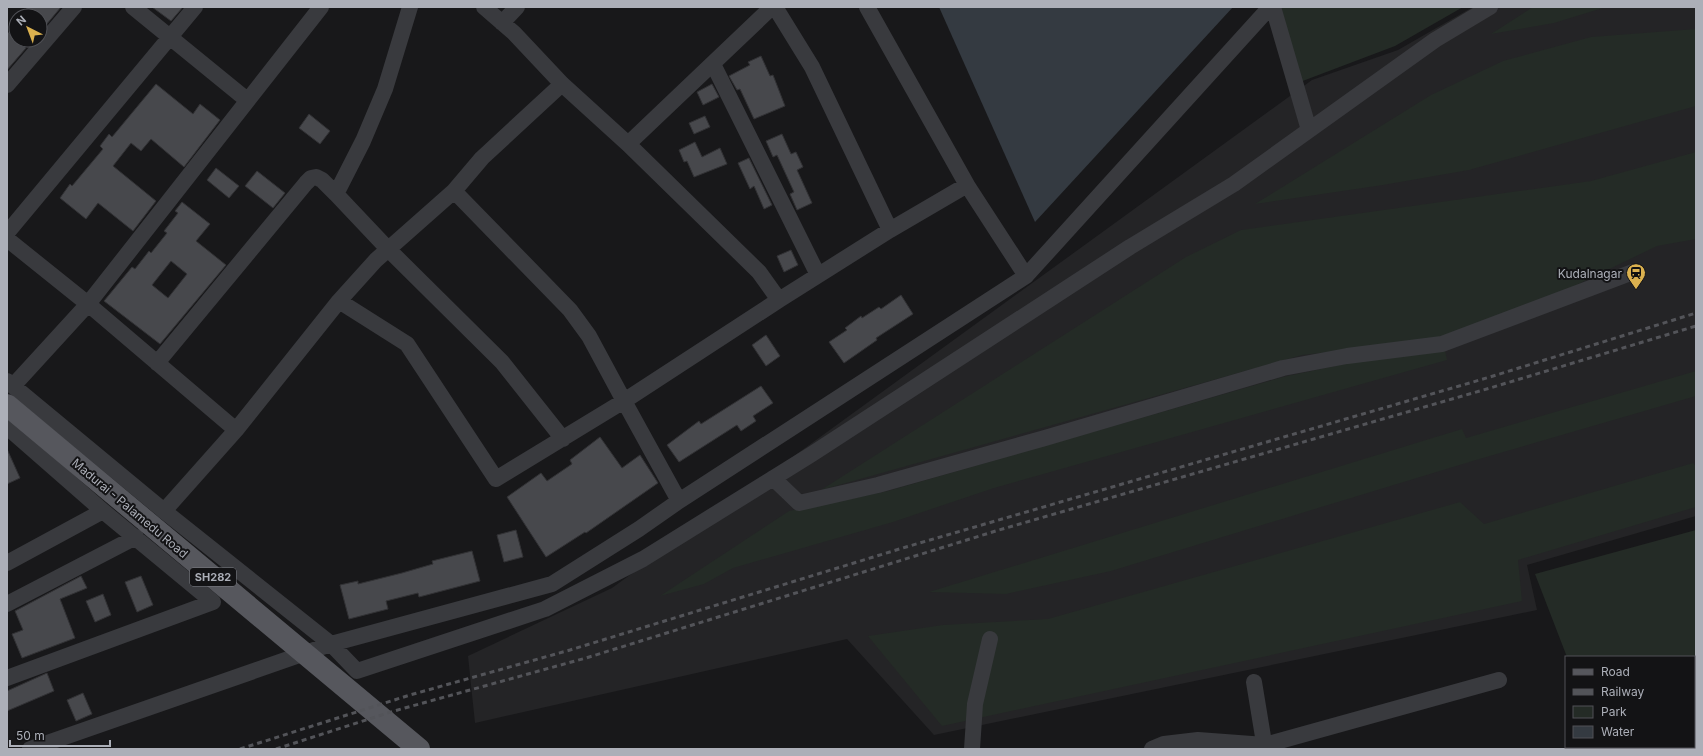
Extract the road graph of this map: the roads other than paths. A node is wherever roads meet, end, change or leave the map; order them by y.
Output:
1 (74, 7) edge
2 (133, 7) edge
3 (195, 7) edge
4 (321, 7) edge
5 (410, 7) edge
6 (484, 7) edge
7 (517, 7) edge
8 (773, 7) edge
9 (867, 7) edge
10 (883, 7) edge
11 (1270, 7) edge
12 (1273, 7) edge
13 (1490, 7) edge
14 (502, 22) junction
15 (876, 23) junction
16 (170, 37) junction
17 (713, 64) junction
18 (562, 84) junction
19 (7, 85) edge
20 (247, 100) junction
21 (1308, 130) junction
22 (628, 144) junction
23 (967, 185) junction
24 (454, 191) junction
25 (336, 194) junction
26 (890, 230) junction
27 (7, 233) edge
28 (7, 239) edge
29 (388, 249) junction
30 (1633, 272) dead end
31 (818, 275) junction
32 (1026, 276) junction
33 (779, 300) junction
34 (339, 301) junction
35 (88, 304) junction
36 (157, 363) junction
37 (9, 391) edge
38 (624, 401) junction
39 (7, 427) edge
40 (236, 430) junction
41 (563, 439) junction
42 (14, 442) edge
43 (773, 478) junction
44 (679, 501) junction
45 (103, 511) junction
46 (164, 511) junction
47 (136, 537) junction
48 (7, 563) edge
49 (7, 604) edge
50 (990, 639) dead end
51 (331, 644) junction
52 (7, 678) edge
53 (1499, 680) dead end
54 (1254, 682) dead end
55 (1265, 747) edge
56 (30, 749) edge
57 (419, 749) edge
58 (972, 749) edge
59 (1152, 749) edge

1 - 19 street
2 - 16 street
3 - 16 street
4 - 20 street
5 - 25 street
6 - 14 street
7 - 14 street
8 - 17 street
8 - 26 street
9 - 15 street
10 - 15 street
11 - 32 street
12 - 21 street
13 - 21 street
14 - 18 street
15 - 23 street
16 - 20 street
16 - 27 street
17 - 22 street
17 - 31 street
18 - 22 street
18 - 24 street
20 - 35 street
21 - 43 street
22 - 33 street
23 - 26 street
23 - 32 street
24 - 29 street
24 - 38 street
25 - 29 street
25 - 36 street
26 - 31 street
28 - 35 street
29 - 34 street
29 - 41 street
30 - 43 street
31 - 33 street
32 - 44 street
33 - 38 street
34 - 40 street
34 - 41 street
35 - 36 street
35 - 37 street
36 - 40 street
37 - 46 street
37 - 57 main road, Madurai - Palamedu Road / SH282
38 - 41 street
38 - 44 street
39 - 42 street
40 - 46 street
42 - 45 street
43 - 51 street
44 - 51 street
45 - 47 street
45 - 48 street
46 - 51 street
47 - 49 street
47 - 52 street
50 - 58 street
51 - 56 street
53 - 55 street
54 - 55 street
55 - 59 street

